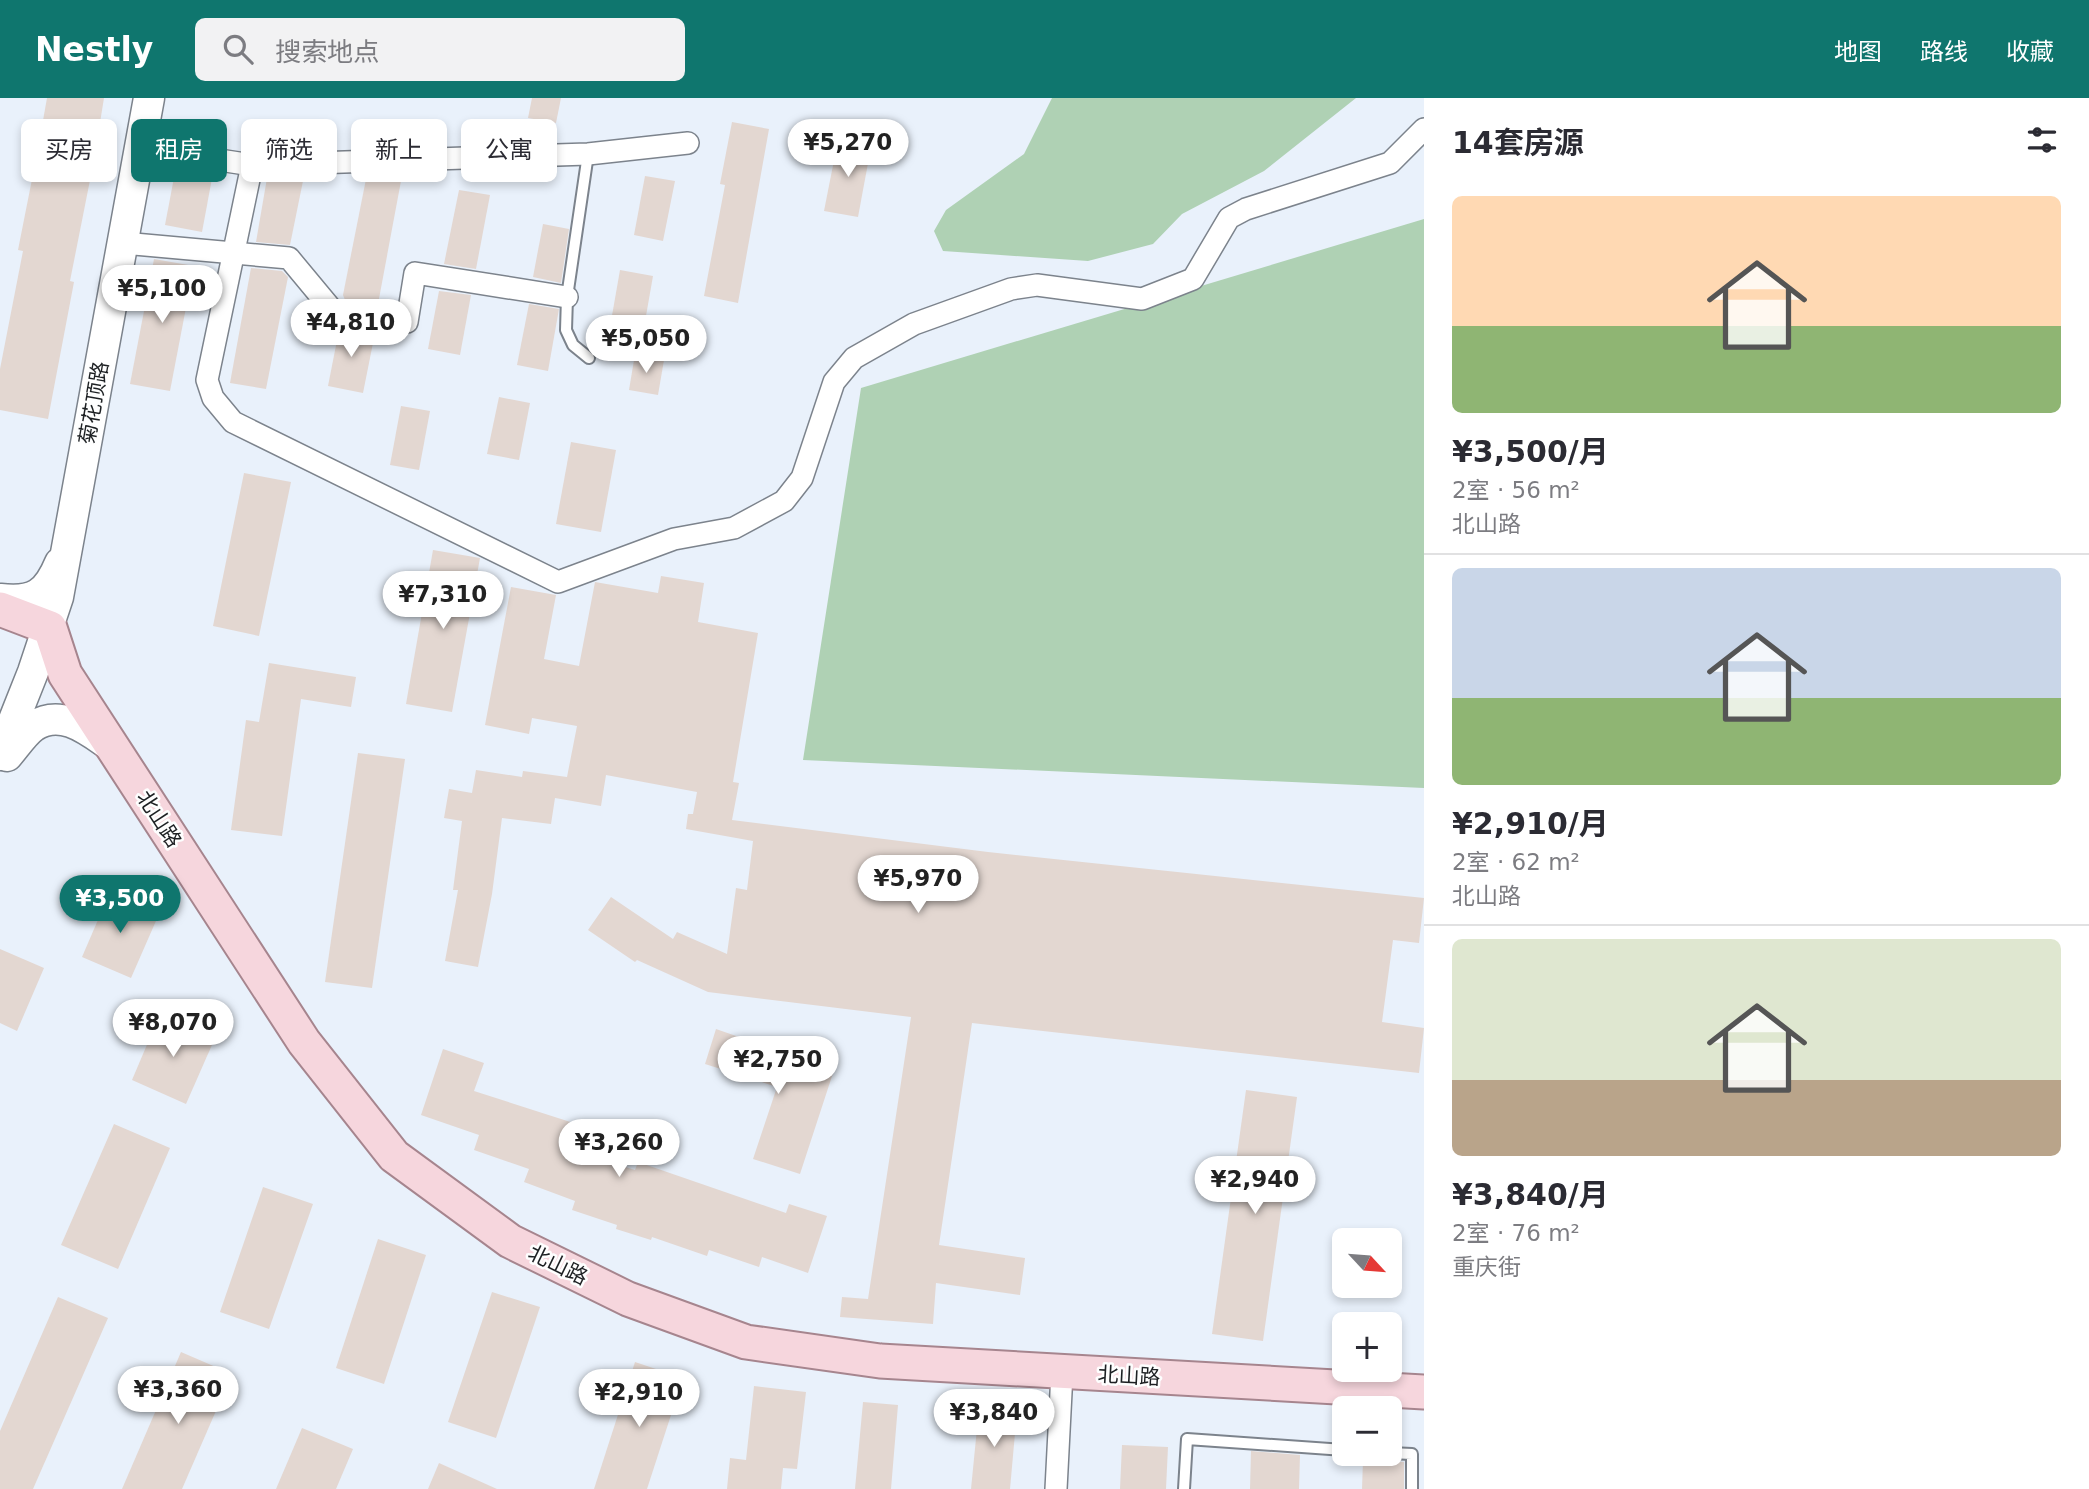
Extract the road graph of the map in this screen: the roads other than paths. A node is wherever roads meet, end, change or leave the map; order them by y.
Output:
1 (149, 98) edge
2 (146, 119) edge
3 (1424, 129) edge
4 (688, 144) dead end
5 (588, 154) junction
6 (337, 162) edge
7 (135, 182) edge
8 (249, 182) edge
9 (123, 243) junction
10 (234, 255) junction
11 (567, 297) junction
12 (589, 358) dead end
13 (68, 543) junction
14 (0, 599) edge
15 (0, 609) edge
16 (50, 628) junction
17 (113, 747) junction
18 (0, 755) edge
19 (0, 764) edge
20 (1062, 1373) junction
21 (1424, 1392) edge
22 (1332, 1449) edge
23 (1402, 1454) edge
24 (1056, 1489) edge
25 (1184, 1489) edge
26 (1412, 1489) edge

1 - 2 street, 菊花顶路
3 - 10 street
4 - 5 street
5 - 6 street
5 - 11 lane
7 - 9 street, 菊花顶路
8 - 10 street
9 - 10 street
9 - 13 street, 菊花顶路
10 - 11 street
11 - 12 lane
13 - 14 street
13 - 16 street
15 - 16 main road
16 - 17 main road, 北山路
16 - 18 street
17 - 19 street
17 - 20 main road, 北山路
20 - 21 main road, 北山路
20 - 24 street
22 - 25 lane
23 - 26 lane

